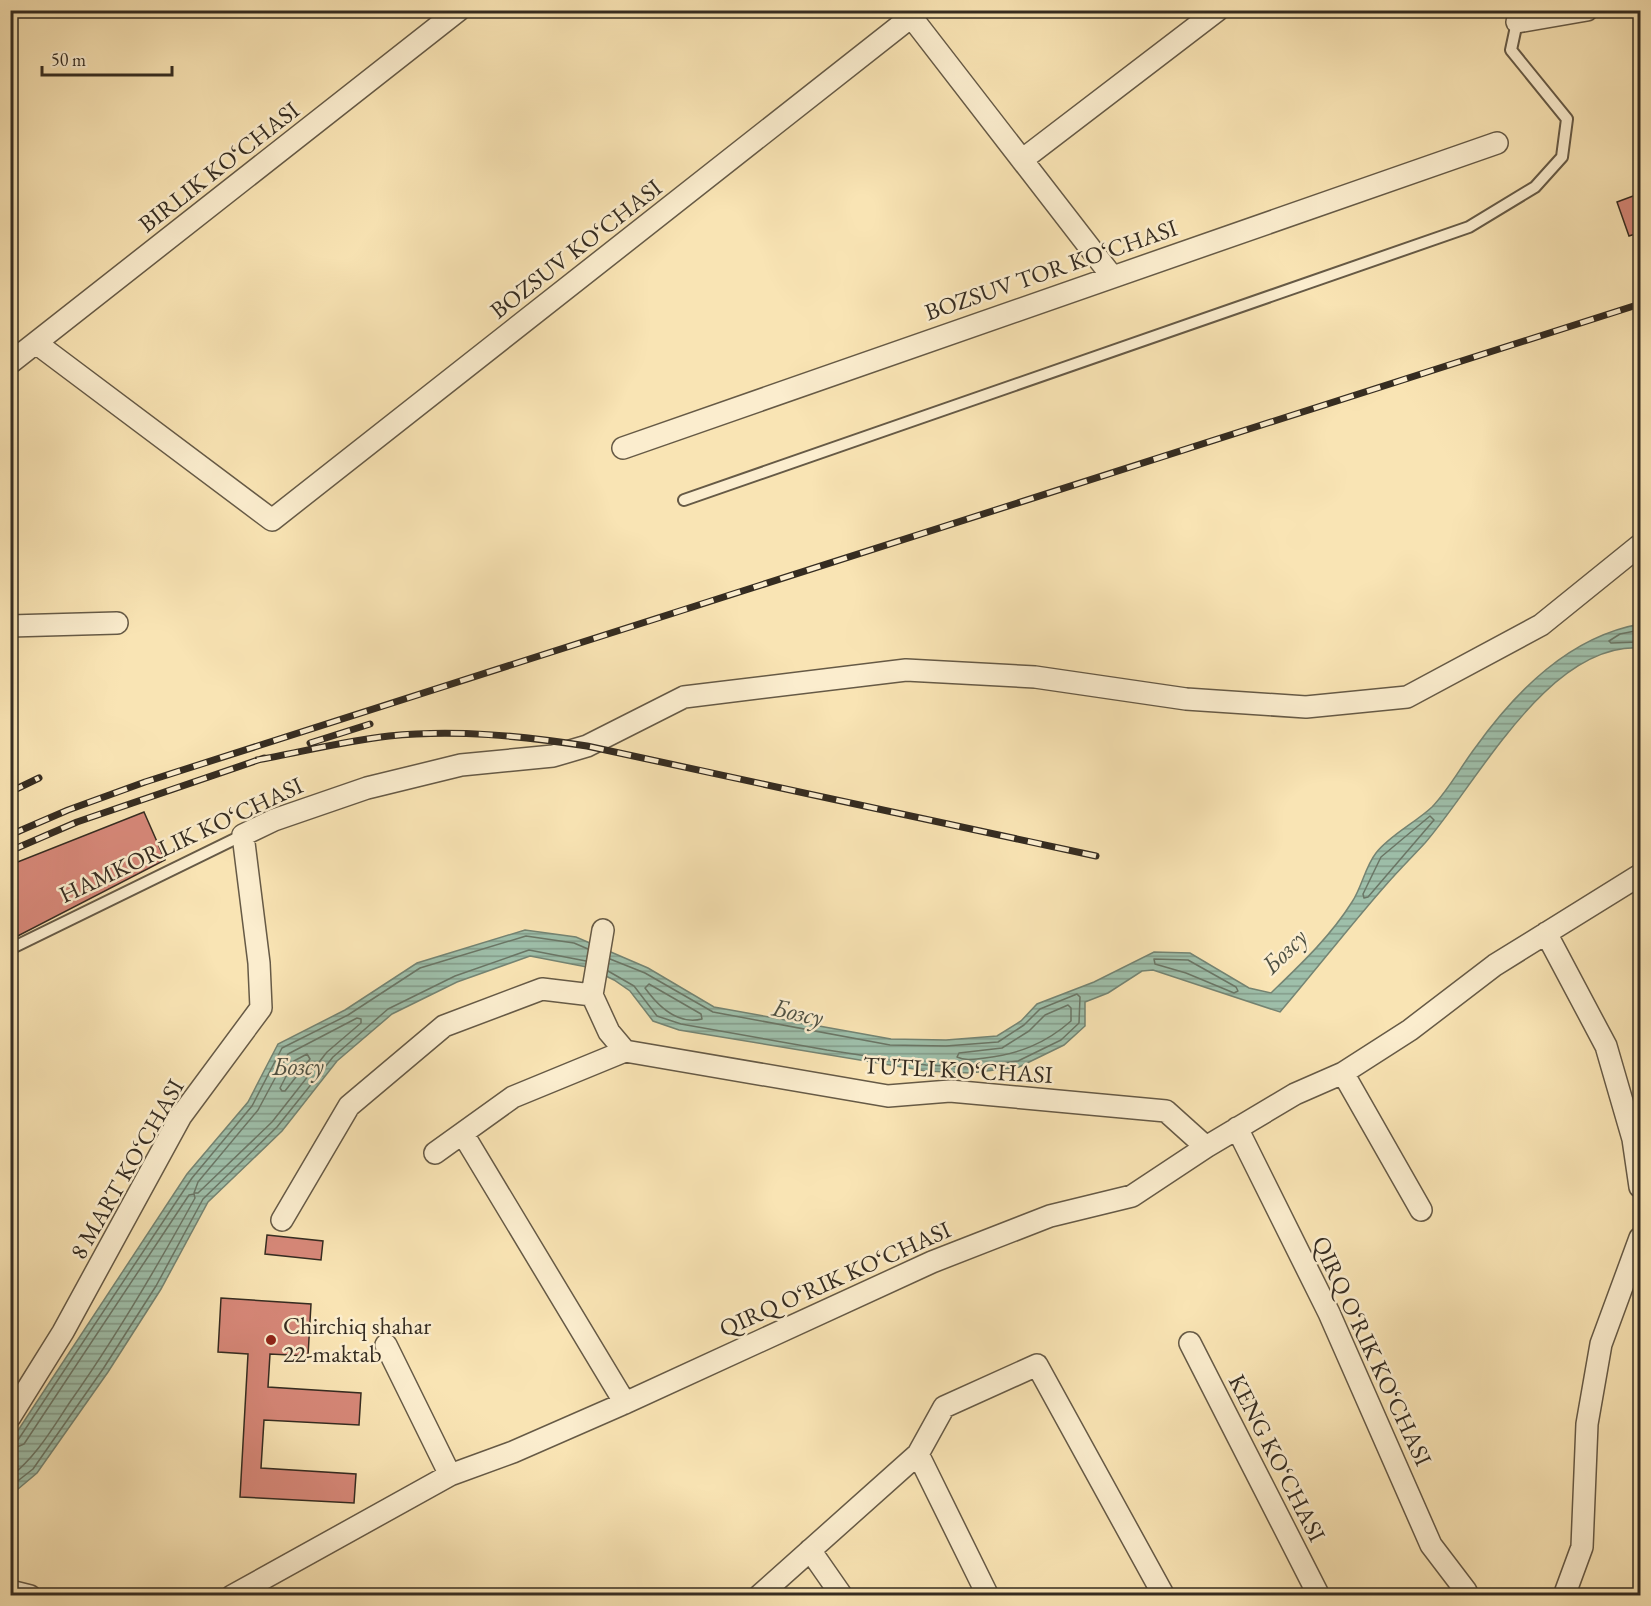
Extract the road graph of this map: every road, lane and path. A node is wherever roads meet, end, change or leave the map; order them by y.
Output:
1 (459, 10) edge
2 (1218, 10) edge
3 (1587, 10) edge
4 (909, 14) edge
5 (1194, 17) edge
6 (1517, 21) joint
7 (1497, 143) dead end
8 (1022, 160) junction
9 (1111, 276) junction
10 (36, 344) junction
11 (10, 363) edge
12 (623, 448) dead end
13 (684, 500) dead end
14 (1641, 545) edge
15 (117, 623) dead end
16 (10, 626) edge
17 (243, 835) junction
18 (1641, 875) edge
19 (603, 930) dead end
20 (1546, 933) junction
21 (10, 949) edge
22 (592, 995) junction
23 (625, 1051) junction
24 (1343, 1073) junction
25 (1237, 1128) junction
26 (463, 1134) junction
27 (1206, 1147) junction
28 (435, 1152) dead end
29 (1641, 1187) edge
30 (1421, 1210) dead end
31 (282, 1220) dead end
32 (1641, 1238) edge
33 (1190, 1343) dead end
34 (386, 1345) dead end
35 (625, 1403) junction
36 (10, 1417) edge
37 (918, 1454) junction
38 (450, 1475) junction
39 (810, 1550) junction
40 (10, 1591) edge
41 (1466, 1591) dead end
42 (30, 1596) edge
43 (232, 1596) edge
44 (759, 1596) edge
45 (842, 1596) edge
46 (988, 1596) edge
47 (1164, 1596) edge
48 (1319, 1596) edge
49 (1564, 1596) edge

1 - 10 street, BIRLIK KO‘CHASI
2 - 5 street
3 - 6 street
4 - 8 street
4 - 10 street, BOZSUV KO‘CHASI
5 - 8 street
6 - 13 lane
7 - 9 street, BOZSUV TOR KO‘CHASI
8 - 9 street
9 - 12 street, BOZSUV TOR KO‘CHASI
10 - 11 street, BIRLIK KO‘CHASI
14 - 17 street, HAMKORLIK KO‘CHASI
15 - 16 street
17 - 21 lane, HAMKORLIK KO‘CHASI
17 - 36 street, 8 MART KO‘CHASI
18 - 20 street, QIRQ O‘RIK KO‘CHASI
19 - 22 street
20 - 24 street, QIRQ O‘RIK KO‘CHASI
20 - 29 street
22 - 23 street
22 - 31 street
23 - 26 street
23 - 27 street, TUTLI KO‘CHASI
24 - 25 street, QIRQ O‘RIK KO‘CHASI
24 - 30 street
25 - 27 street, QIRQ O‘RIK KO‘CHASI
25 - 41 street, QIRQ O‘RIK KO‘CHASI
26 - 28 street
26 - 35 street
27 - 35 street, QIRQ O‘RIK KO‘CHASI
32 - 49 street
33 - 48 street, KENG KO‘CHASI
34 - 38 street
35 - 38 street, QIRQ O‘RIK KO‘CHASI
37 - 39 street
37 - 46 street
37 - 47 street
38 - 43 street, QIRQ O‘RIK KO‘CHASI
39 - 44 street
39 - 45 street
40 - 42 street

